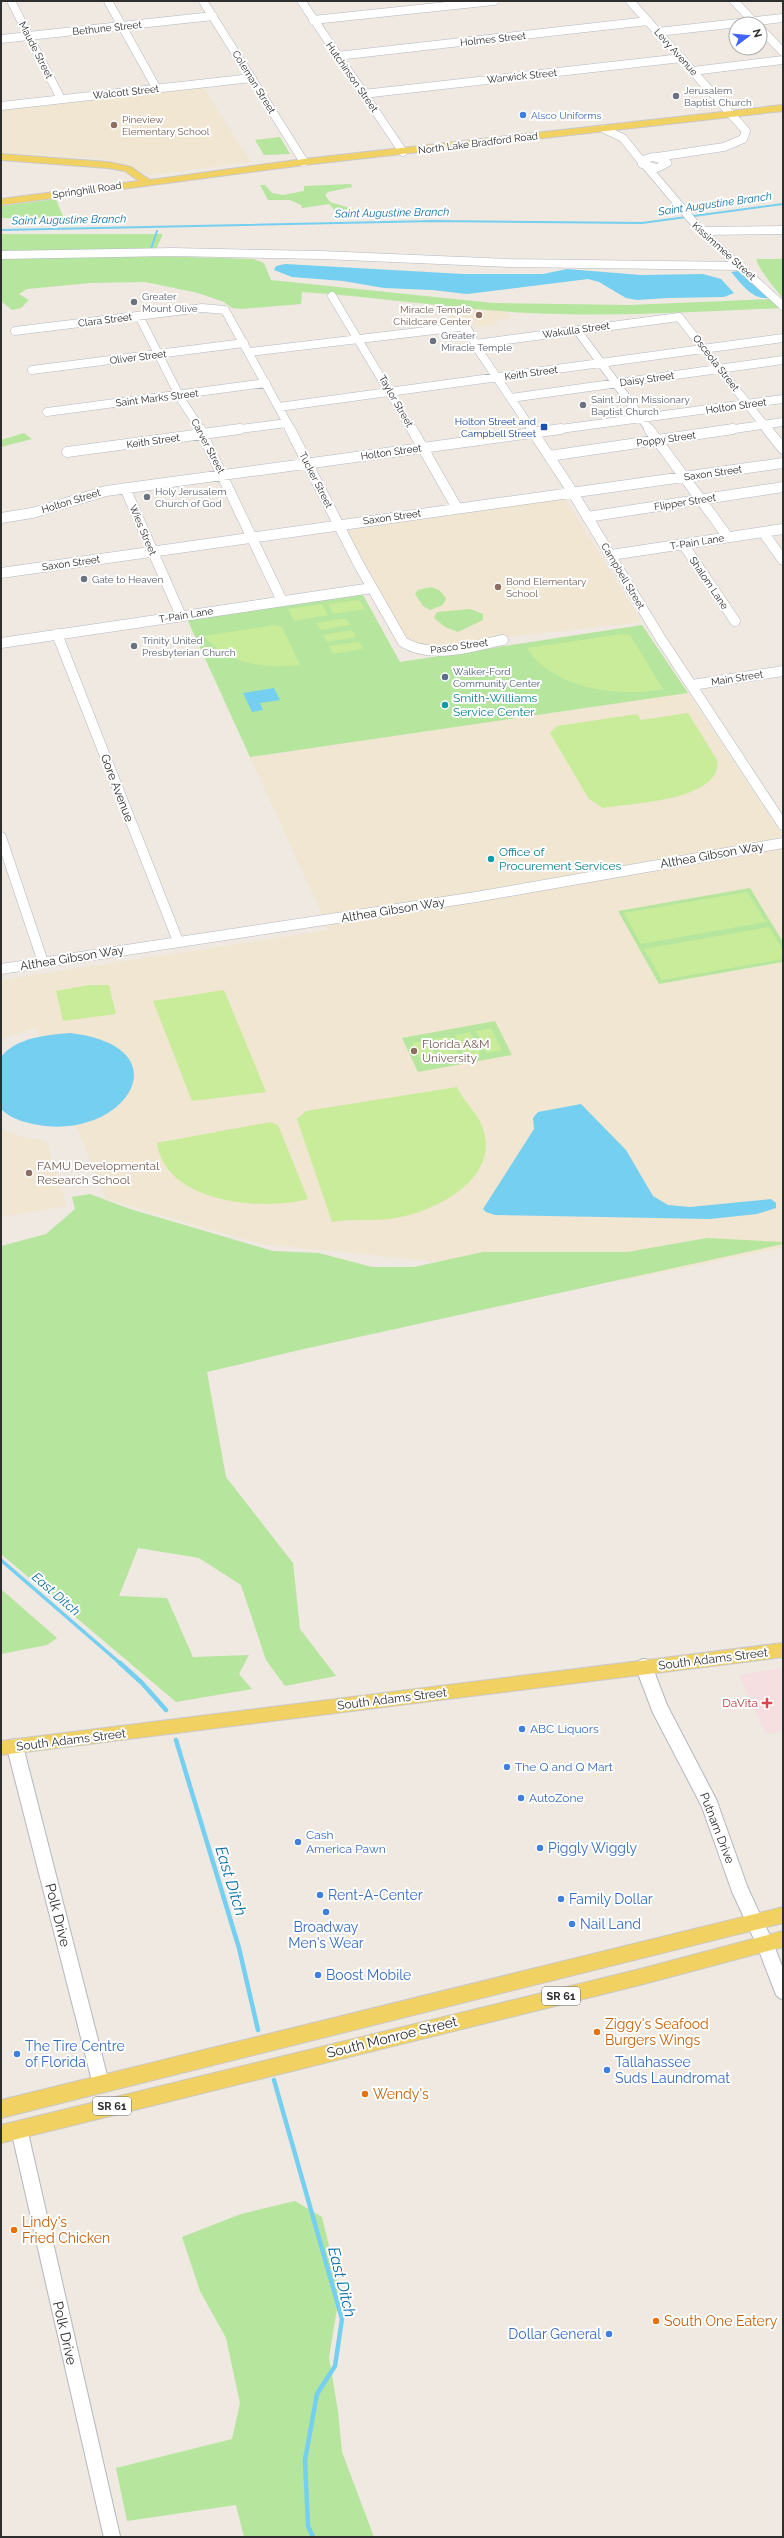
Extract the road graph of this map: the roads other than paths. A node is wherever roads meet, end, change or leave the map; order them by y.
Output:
1 (11, 1) edge
2 (108, 1) edge
3 (203, 1) edge
4 (494, 1) edge
5 (630, 1) edge
6 (734, 1) edge
7 (302, 2) edge
8 (213, 16) junction
9 (749, 16) edge
10 (783, 18) edge
11 (313, 20) junction
12 (768, 20) edge
13 (648, 21) junction
14 (728, 25) edge
15 (122, 26) junction
16 (658, 32) junction
17 (29, 36) junction
18 (768, 36) edge
19 (1, 39) edge
20 (783, 52) edge
21 (337, 56) junction
22 (682, 58) junction
23 (783, 60) edge
24 (693, 71) junction
25 (252, 78) junction
26 (157, 89) junction
27 (363, 94) junction
28 (61, 100) junction
29 (1, 106) edge
30 (783, 108) edge
31 (733, 114) junction
32 (628, 126) junction
33 (604, 128) junction
34 (623, 138) junction
35 (403, 152) junction
36 (636, 153) junction
37 (1, 157) edge
38 (655, 157) junction
39 (668, 158) junction
40 (304, 162) junction
41 (644, 164) junction
42 (117, 167) junction
43 (660, 167) junction
44 (653, 174) junction
45 (173, 179) joint
46 (148, 182) junction
47 (133, 184) junction
48 (1, 202) edge
49 (783, 230) edge
50 (701, 231) junction
51 (1, 256) edge
52 (741, 266) junction
53 (332, 296) dead end
54 (783, 306) edge
55 (219, 308) joint
56 (139, 316) junction
57 (677, 317) joint
58 (577, 330) junction
59 (15, 331) dead end
60 (359, 338) junction
61 (783, 338) edge
62 (244, 343) junction
63 (475, 344) junction
64 (705, 349) junction
65 (249, 352) junction
66 (158, 354) junction
67 (783, 360) edge
68 (601, 363) junction
69 (721, 369) junction
70 (32, 370) dead end
71 (498, 377) junction
72 (266, 383) junction
73 (615, 383) junction
74 (390, 392) junction
75 (179, 395) junction
76 (511, 398) junction
77 (783, 399) edge
78 (748, 404) junction
79 (279, 407) junction
80 (47, 412) dead end
81 (642, 419) junction
82 (783, 422) edge
83 (287, 423) junction
84 (764, 425) junction
85 (534, 433) junction
86 (203, 434) junction
87 (657, 440) junction
88 (423, 448) junction
89 (783, 449) edge
90 (67, 452) dead end
91 (549, 456) junction
92 (783, 463) edge
93 (308, 464) junction
94 (224, 475) junction
95 (684, 478) junction
96 (783, 487) edge
97 (125, 488) junction
98 (572, 493) junction
99 (700, 500) junction
100 (457, 508) junction
101 (587, 517) junction
102 (1, 518) edge
103 (338, 525) junction
104 (783, 529) edge
105 (763, 532) junction
106 (253, 537) junction
107 (728, 537) junction
108 (682, 544) junction
109 (152, 551) junction
110 (611, 555) junction
111 (783, 560) edge
112 (1, 573) edge
113 (372, 588) junction
114 (282, 600) junction
115 (181, 616) junction
116 (735, 621) dead end
117 (57, 634) junction
118 (503, 640) dead end
119 (1, 643) edge
120 (416, 650) joint
121 (783, 671) edge
122 (692, 685) junction
123 (783, 825) edge
124 (1, 837) edge
125 (783, 844) edge
126 (178, 942) junction
127 (43, 962) junction
128 (1, 969) edge
129 (783, 1650) edge
130 (644, 1667) junction
131 (8, 1748) edge
132 (783, 1915) edge
133 (755, 1922) junction
134 (783, 1939) edge
135 (765, 1944) junction
136 (783, 1991) edge
137 (403, 2010) junction
138 (411, 2032) junction
139 (128, 2078) junction
140 (101, 2084) junction
141 (111, 2106) junction
142 (1, 2109) edge
143 (20, 2129) junction
144 (1, 2134) edge
145 (112, 2537) edge

1 - 17 street, Maude Street
2 - 15 street
3 - 8 street, Coleman Street
4 - 11 street
5 - 13 street, Levy Avenue
6 - 9 street
7 - 11 street, Hutchinson Street
8 - 15 street, Bethune Street
8 - 25 street, Coleman Street
10 - 12 street
11 - 21 street, Hutchinson Street
13 - 16 street, Levy Avenue
13 - 21 street, Holmes Street
14 - 16 street
15 - 17 street, Bethune Street
15 - 26 street
16 - 22 street, Levy Avenue
17 - 19 street, Bethune Street
17 - 28 street, Maude Street
18 - 20 street
21 - 27 street, Hutchinson Street
22 - 24 street, Levy Avenue
22 - 27 street, Warwick Street
23 - 24 street
24 - 31 street, Levy Avenue
25 - 26 street, Walcott Street
25 - 40 street, Coleman Street
26 - 28 street, Walcott Street
27 - 35 street, Hutchinson Street
28 - 29 street, Walcott Street
30 - 31 main road, North Lake Bradford Road
31 - 32 main road, North Lake Bradford Road
31 - 39 street, Levy Avenue
32 - 33 main road, North Lake Bradford Road
32 - 34 street
33 - 34 street, Kissimmee Street
33 - 35 main road, North Lake Bradford Road
34 - 36 street, Kissimmee Street
35 - 40 main road, North Lake Bradford Road
36 - 38 street
36 - 41 street, Kissimmee Street
37 - 42 main road
38 - 39 street
38 - 41 street
39 - 43 street
40 - 45 main road, North Lake Bradford Road
41 - 43 street
41 - 44 street, Kissimmee Street
42 - 46 main road
42 - 47 main road
43 - 44 street
44 - 50 street, Kissimmee Street
45 - 46 main road, Springhill Road
46 - 47 main road, Springhill Road
47 - 48 main road, Springhill Road
49 - 50 street
50 - 52 street, Kissimmee Street
51 - 52 street
52 - 54 street, Kissimmee Street
53 - 60 street, Taylor Street
55 - 56 street, Clara Street
55 - 62 street, Tucker Street
56 - 59 street, Clara Street
56 - 66 street, Carver Street
57 - 58 street, Wakulla Street
57 - 64 street, Osceola Street
58 - 63 street, Wakulla Street
58 - 68 street
60 - 63 street, Campbell Street
60 - 65 street
60 - 74 street, Taylor Street
61 - 64 street, Keith Street
62 - 65 street, Tucker Street
62 - 66 street, Oliver Street
63 - 71 street, Campbell Street
64 - 68 street, Keith Street
64 - 69 street, Osceola Street
65 - 72 street, Tucker Street
66 - 70 street, Oliver Street
66 - 75 street, Carver Street
67 - 69 street, Daisy Street
68 - 71 street, Keith Street
68 - 73 street
69 - 73 street, Daisy Street
69 - 78 street, Osceola Street
71 - 74 street, Keith Street
71 - 76 street, Campbell Street
72 - 75 street, Saint Marks Street
72 - 79 street, Tucker Street
73 - 76 street, Daisy Street
73 - 81 street
74 - 79 street, Keith Street
74 - 88 street, Taylor Street
75 - 80 street, Saint Marks Street
75 - 86 street, Carver Street
76 - 85 street, Campbell Street
77 - 78 street, Holton Street
78 - 81 street, Holton Street
78 - 84 street, Osceola Street
79 - 83 street, Tucker Street
81 - 85 street, Holton Street
81 - 87 street
82 - 84 street, Poppy Street
83 - 86 street, Keith Street
83 - 93 street, Tucker Street
84 - 87 street, Poppy Street
84 - 89 street, Osceola Street
85 - 88 street, Holton Street
85 - 91 street, Campbell Street
86 - 90 street, Keith Street
86 - 94 street, Carver Street
87 - 91 street, Poppy Street
87 - 95 street
88 - 93 street, Holton Street
88 - 100 street, Taylor Street
91 - 98 street, Campbell Street
92 - 95 street, Saxon Street
93 - 94 street, Holton Street
93 - 103 street, Tucker Street
94 - 97 street, Holton Street
94 - 106 street, Carver Street
95 - 98 street, Saxon Street
95 - 99 street
96 - 99 street, Flipper Street
97 - 102 street, Holton Street
97 - 109 street, Wies Street
98 - 100 street, Saxon Street
98 - 101 street, Campbell Street
99 - 101 street, Flipper Street
99 - 107 street
100 - 103 street, Saxon Street
101 - 110 street, Campbell Street
103 - 106 street, Saxon Street
103 - 113 street, Tucker Street
104 - 105 street, T-Pain Lane
105 - 107 street, T-Pain Lane
105 - 111 street
106 - 109 street, Saxon Street
106 - 114 street, Carver Street
107 - 108 street, T-Pain Lane
108 - 110 street, T-Pain Lane
108 - 116 street, Shalom Lane
109 - 112 street, Saxon Street
109 - 115 street, Wies Street
110 - 122 street, Campbell Street
113 - 114 street, T-Pain Lane
113 - 120 street, Tucker Street
114 - 115 street, T-Pain Lane
115 - 117 street, T-Pain Lane
117 - 119 street, T-Pain Lane
117 - 126 street, Gore Avenue
118 - 120 street, Pasco Street
121 - 122 street, Main Street
122 - 123 street, Campbell Street
124 - 127 street
125 - 126 street, Althea Gibson Way
126 - 127 street, Althea Gibson Way
127 - 128 street, Althea Gibson Way
129 - 130 main road, South Adams Street
130 - 131 main road, South Adams Street
130 - 133 street, Putnam Drive
131 - 140 street, Polk Drive
132 - 133 main road, South Monroe Street / SR 61
133 - 135 street, Putnam Drive
133 - 137 main road, South Monroe Street / SR 61
134 - 135 main road, South Monroe Street / SR 61
135 - 136 street, Putnam Drive
135 - 138 main road, South Monroe Street / SR 61
137 - 138 main road
137 - 139 main road, South Monroe Street / SR 61
138 - 141 main road, South Monroe Street / SR 61
139 - 140 main road, South Monroe Street / SR 61
139 - 141 main road
140 - 142 main road, South Monroe Street / SR 61
141 - 143 main road, South Monroe Street / SR 61
143 - 144 main road, South Monroe Street / SR 61
143 - 145 street, Polk Drive

